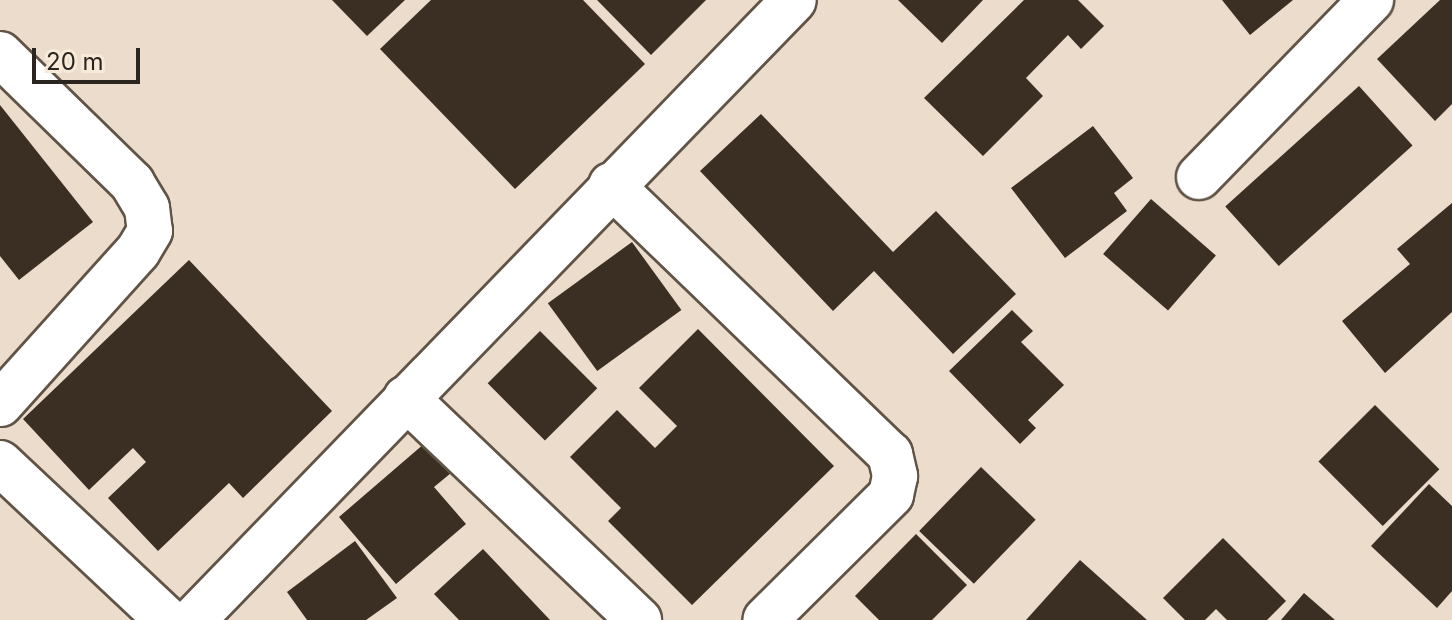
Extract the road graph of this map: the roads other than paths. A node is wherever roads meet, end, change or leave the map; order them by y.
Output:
1 (794, 0) edge
2 (1371, 0) edge
3 (0, 54) edge
4 (1199, 177) dead end
5 (611, 185) junction
6 (406, 398) junction
7 (0, 404) edge
8 (0, 463) edge
9 (167, 620) edge
10 (193, 620) edge
11 (639, 620) edge
12 (765, 620) edge

1 - 5 street
2 - 4 street
3 - 7 street
5 - 6 street
5 - 12 street
6 - 10 street
6 - 11 street
8 - 9 street

